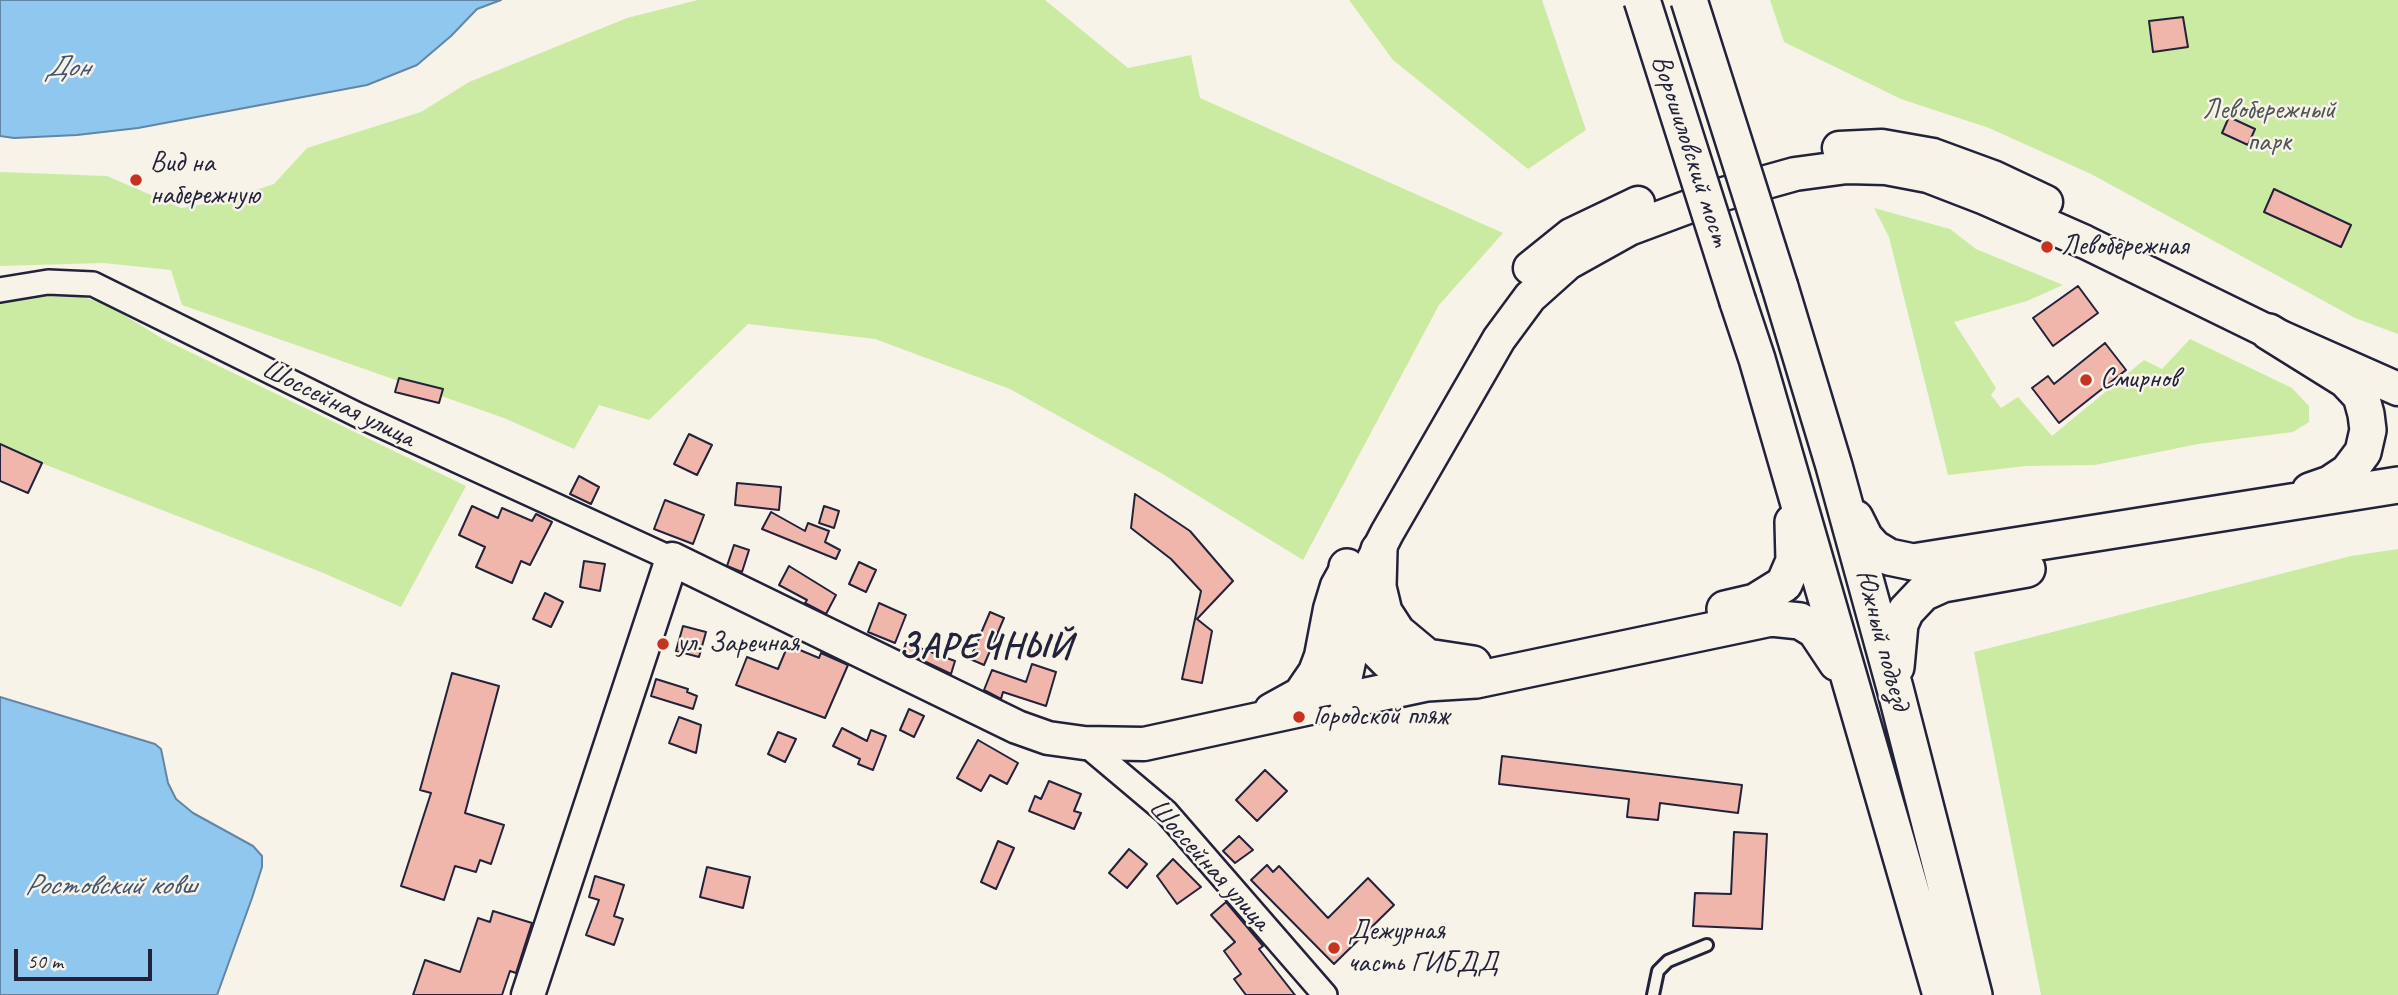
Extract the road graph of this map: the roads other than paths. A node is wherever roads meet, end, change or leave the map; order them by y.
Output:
1 (1642, 0) edge
2 (1689, 0) edge
3 (1780, 287) joint
4 (0, 290) edge
5 (1738, 302) joint
6 (2269, 331) junction
7 (2398, 372) edge
8 (2398, 389) edge
9 (1834, 466) junction
10 (1791, 476) junction
11 (2398, 485) edge
12 (2276, 504) junction
13 (2398, 506) edge
14 (1379, 550) junction
15 (672, 559) junction
16 (1347, 568) junction
17 (1352, 625) junction
18 (1473, 664) junction
19 (1427, 683) junction
20 (1895, 688) junction
21 (1855, 697) junction
22 (1333, 703) junction
23 (1255, 719) junction
24 (1084, 743) junction
25 (1707, 945) dead end
26 (528, 995) edge
27 (1325, 995) edge
28 (1653, 995) edge
29 (1941, 995) edge
30 (1974, 995) edge

1 - 5 main road, Ворошиловский мост, bridge
2 - 3 main road, Ворошиловский мост, bridge
3 - 9 main road, Южный подъезд
4 - 15 street, Шоссейная улица
5 - 10 main road, Южный подъезд
6 - 8 main road
6 - 12 main road
6 - 14 main road
7 - 16 main road
9 - 12 main road
9 - 20 main road, Южный подъезд
10 - 18 main road
10 - 21 main road, Южный подъезд
11 - 12 main road
13 - 20 main road
14 - 17 main road
14 - 18 main road
15 - 24 main road, Шоссейная улица
15 - 26 main road
16 - 17 main road
16 - 23 main road
17 - 19 main road
17 - 22 main road
18 - 19 main road
19 - 21 main road
19 - 22 main road
20 - 30 main road, Южный подъезд
21 - 29 main road, Южный подъезд
22 - 23 main road, Шоссейная улица
23 - 24 main road, Шоссейная улица
24 - 27 street, Шоссейная улица
25 - 28 lane

